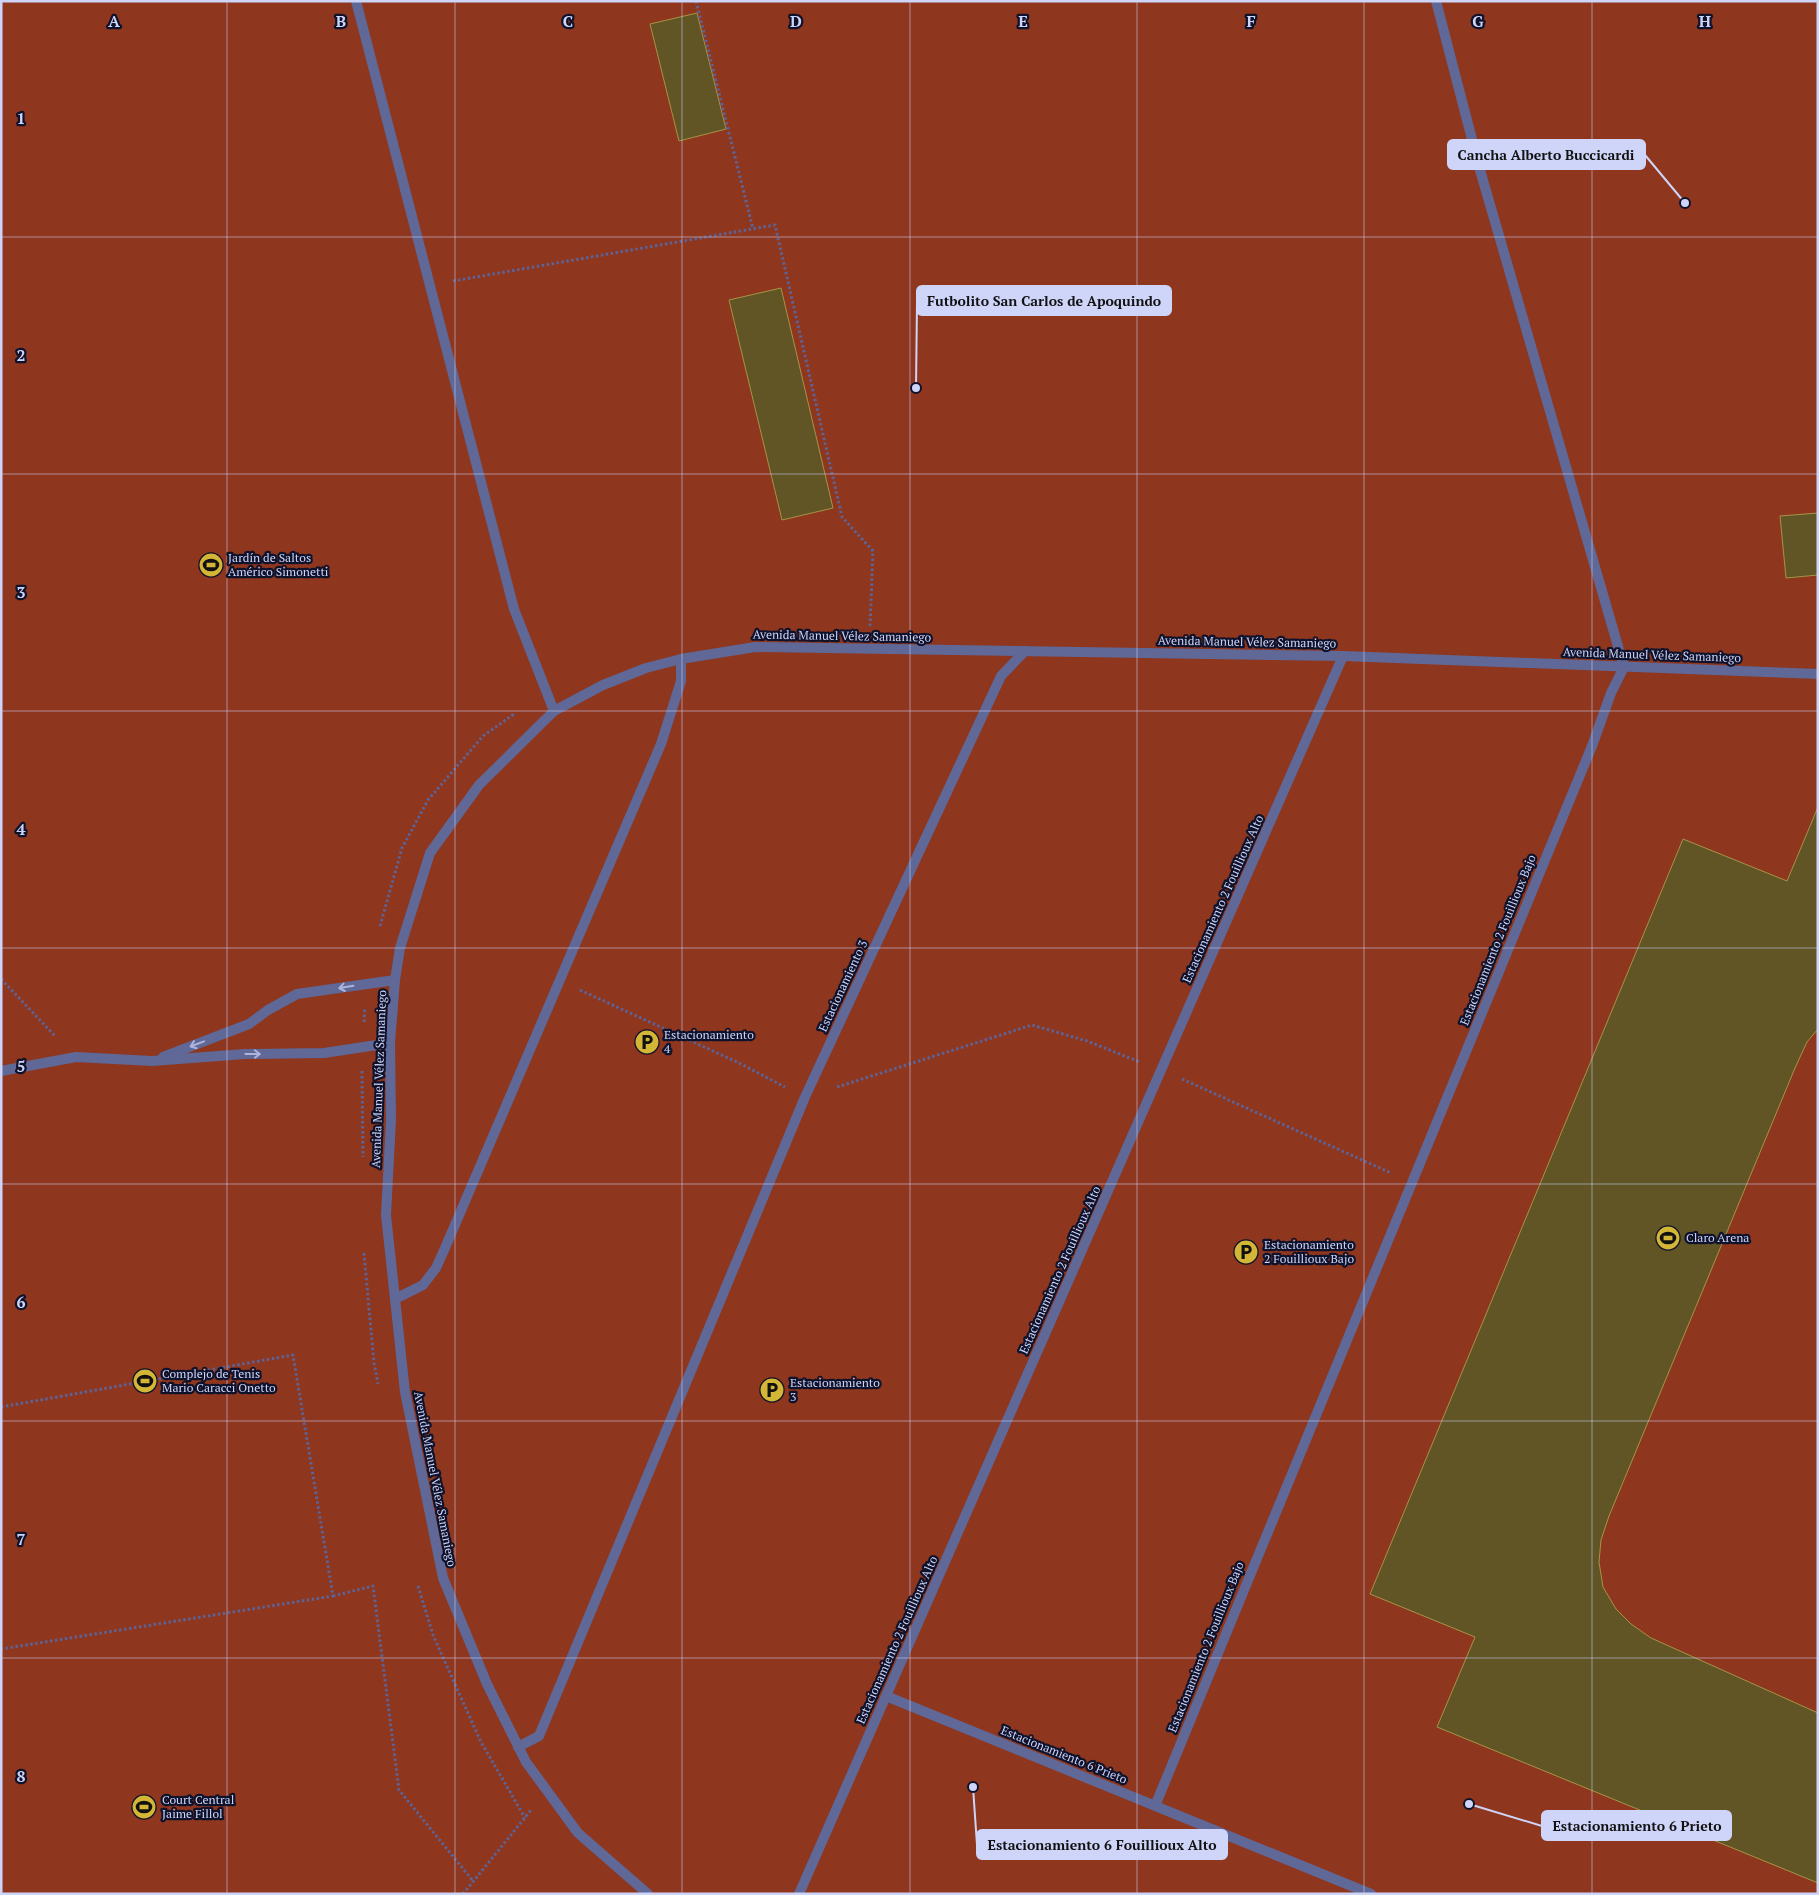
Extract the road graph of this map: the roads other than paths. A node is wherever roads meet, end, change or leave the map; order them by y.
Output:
1 (356, 1) edge
2 (1436, 1) edge
3 (1025, 651) junction
4 (1343, 656) junction
5 (681, 659) junction
6 (1624, 667) junction
7 (1818, 674) edge
8 (554, 710) junction
9 (395, 980) junction
10 (390, 1043) junction
11 (152, 1061) junction
12 (1, 1071) edge
13 (395, 1299) junction
14 (886, 1696) junction
15 (518, 1746) junction
16 (1155, 1806) junction
17 (648, 1894) edge
18 (799, 1894) edge
19 (1371, 1894) edge

1 - 8 lane
2 - 6 lane
3 - 4 lane, Avenida Manuel Vélez Samaniego
3 - 5 lane, Avenida Manuel Vélez Samaniego
3 - 15 lane, Estacionamiento 3
4 - 6 lane, Avenida Manuel Vélez Samaniego
4 - 14 lane, Estacionamiento 2 Fouillioux Alto
5 - 8 lane, Avenida Manuel Vélez Samaniego
5 - 13 lane
6 - 7 lane, Avenida Manuel Vélez Samaniego
6 - 16 lane, Estacionamiento 2 Fouillioux Bajo
8 - 9 lane, Avenida Manuel Vélez Samaniego
9 - 10 lane, Avenida Manuel Vélez Samaniego
9 -> 11 lane
11 -> 10 lane
10 - 13 lane, Avenida Manuel Vélez Samaniego
11 - 12 lane
13 - 15 lane, Avenida Manuel Vélez Samaniego
14 - 16 lane, Estacionamiento 6 Prieto
14 - 18 lane, Estacionamiento 2 Fouillioux Alto
15 - 17 lane, Avenida Manuel Vélez Samaniego
16 - 19 lane, Estacionamiento 6 Prieto

